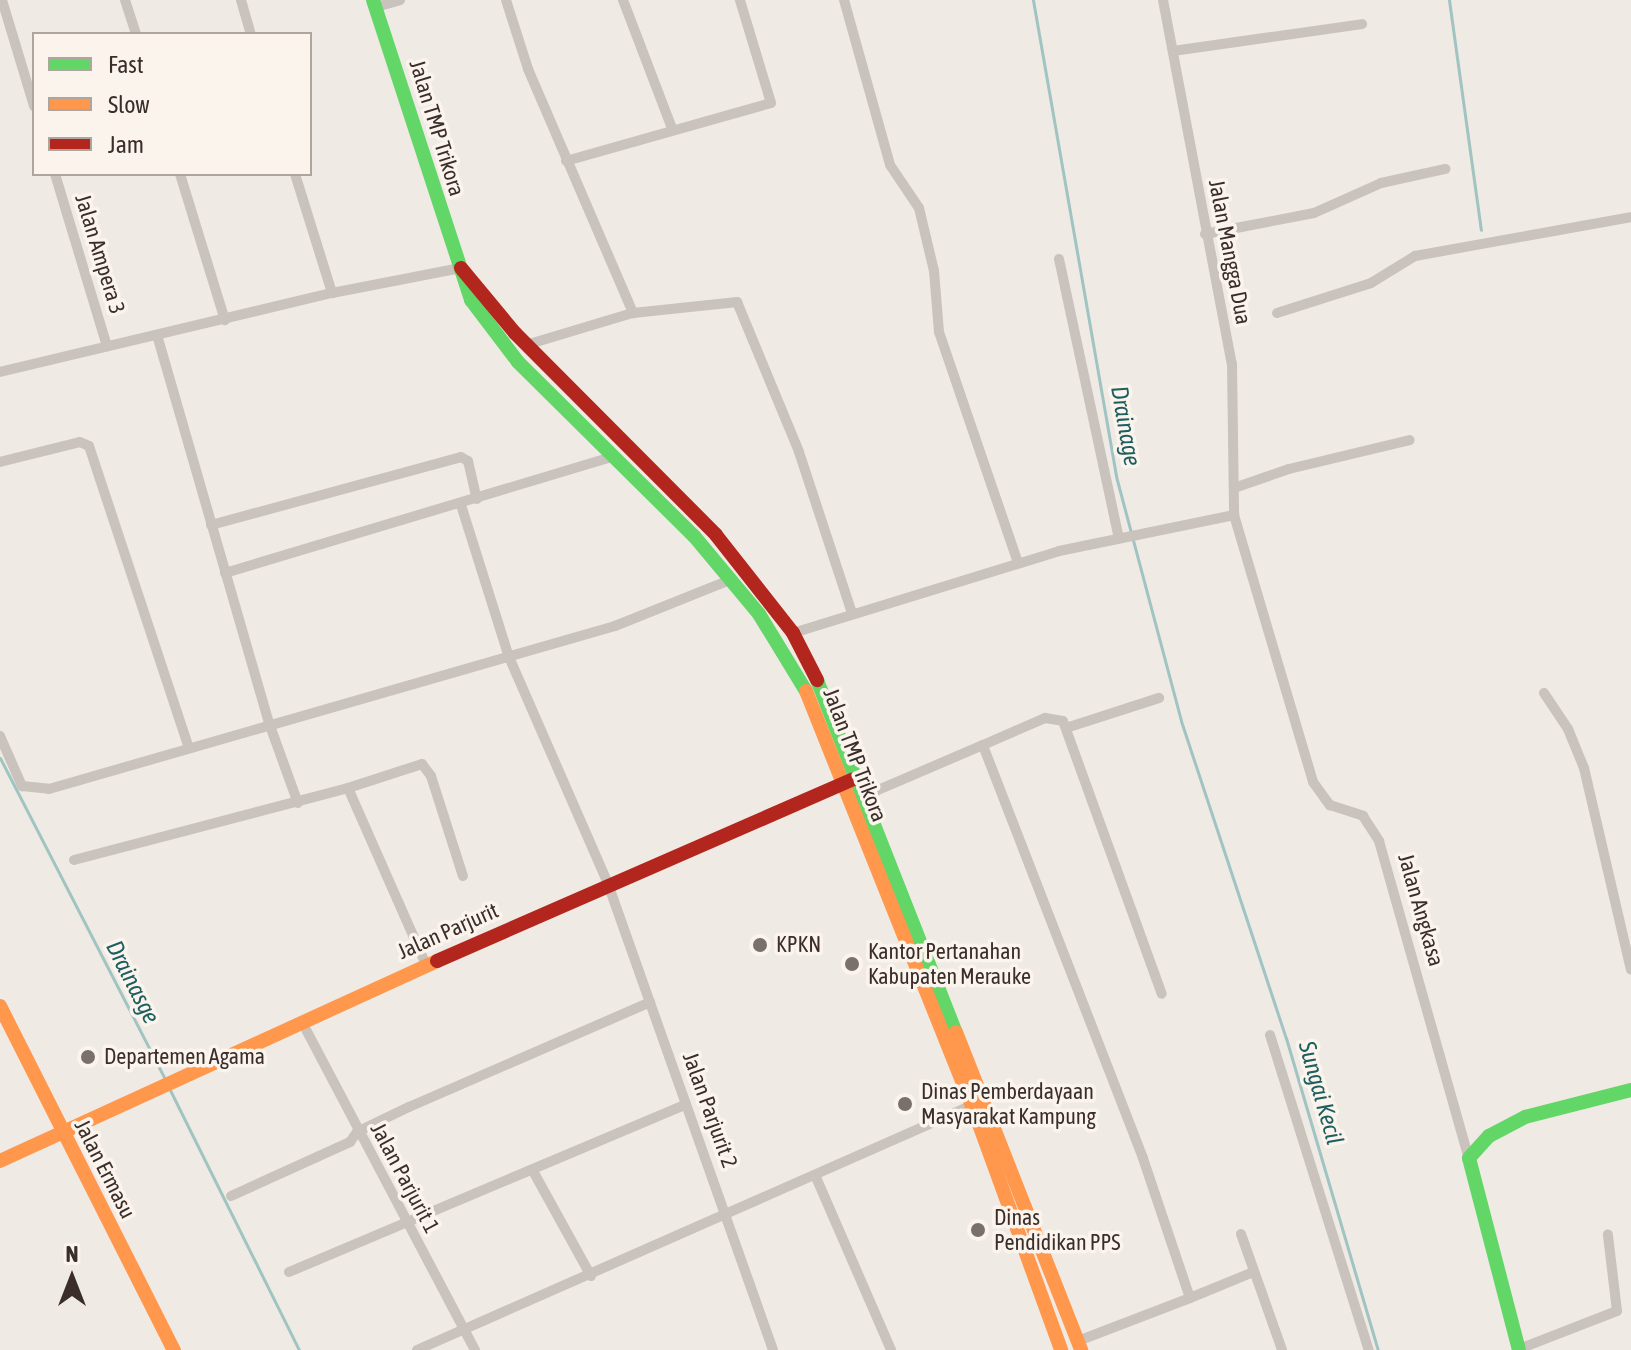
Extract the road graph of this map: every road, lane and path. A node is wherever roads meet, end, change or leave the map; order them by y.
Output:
1 (2, 0) edge
2 (125, 0) edge
3 (241, 0) edge
4 (400, 0) edge
5 (506, 0) edge
6 (623, 0) edge
7 (740, 0) edge
8 (844, 0) edge
9 (1163, 0) edge
10 (375, 4) edge
11 (1362, 24) dead end
12 (135, 32) edge
13 (250, 32) edge
14 (1173, 51) junction
15 (32, 99) edge
16 (672, 128) junction
17 (566, 161) junction
18 (1445, 169) dead end
19 (56, 176) edge
20 (181, 176) edge
21 (296, 176) edge
22 (1631, 217) edge
23 (1205, 234) junction
24 (1059, 259) dead end
25 (461, 268) junction
26 (332, 293) junction
27 (633, 313) junction
28 (1277, 313) dead end
29 (225, 320) junction
30 (157, 335) junction
31 (526, 345) junction
32 (107, 346) junction
33 (1, 368) edge
34 (1410, 440) dead end
35 (632, 451) junction
36 (614, 457) junction
37 (0, 462) edge
38 (1234, 488) junction
39 (477, 499) junction
40 (461, 505) junction
41 (1234, 515) junction
42 (211, 525) junction
43 (1123, 537) junction
44 (1018, 563) junction
45 (225, 573) junction
46 (730, 580) junction
47 (852, 613) junction
48 (793, 633) junction
49 (509, 657) junction
50 (1544, 693) dead end
51 (1159, 698) dead end
52 (269, 723) junction
53 (1066, 728) junction
54 (0, 736) edge
55 (983, 745) junction
56 (188, 746) junction
57 (850, 780) junction
58 (348, 788) junction
59 (864, 796) junction
60 (298, 803) junction
61 (74, 860) dead end
62 (463, 876) dead end
63 (608, 884) junction
64 (426, 965) junction
65 (1631, 970) edge
66 (1162, 994) dead end
67 (650, 1002) junction
68 (0, 1006) edge
69 (302, 1022) junction
70 (1270, 1035) dead end
71 (1631, 1090) edge
72 (979, 1102) junction
73 (686, 1104) junction
74 (62, 1132) junction
75 (357, 1132) junction
76 (1469, 1158) junction
77 (0, 1161) edge
78 (533, 1171) junction
79 (815, 1175) junction
80 (231, 1196) dead end
81 (726, 1216) junction
82 (407, 1226) junction
83 (1241, 1234) dead end
84 (1608, 1235) dead end
85 (289, 1272) dead end
86 (1251, 1273) junction
87 (591, 1276) junction
88 (1190, 1298) junction
89 (465, 1330) junction
90 (1080, 1346) edge
91 (772, 1347) edge
92 (174, 1350) edge
93 (417, 1350) edge
94 (475, 1350) edge
95 (758, 1350) edge
96 (891, 1350) edge
97 (1061, 1350) edge
98 (1282, 1350) edge
99 (1369, 1350) edge
100 (1519, 1350) edge

1 - 15 street
2 - 12 street
3 - 13 street
4 - 10 street
5 - 17 street
6 - 16 street
7 - 16 street
8 - 44 street
9 - 14 street, Jalan Mangga Dua
10 - 25 main road, Jalan TMP Trikora
11 - 14 street
14 - 23 street, Jalan Mangga Dua
16 - 17 street
17 - 27 street
18 - 23 street
19 - 32 street, Jalan Ampera 3
20 - 29 street
21 - 26 street
22 - 28 street
23 - 38 street, Jalan Mangga Dua
24 - 43 street
25 - 26 street
25 - 31 main road, Jalan TMP Trikora
25 - 36 main road, Jalan TMP Trikora
26 - 29 street
27 - 31 street
27 - 47 street
29 - 30 street
30 - 32 street
30 - 42 street
31 - 35 main road, Jalan TMP Trikora
32 - 33 street
34 - 38 street
35 - 36 street
35 - 48 main road, Jalan TMP Trikora
36 - 39 street
36 - 46 main road, Jalan TMP Trikora
37 - 56 street
38 - 41 street, Jalan Mangga Dua
39 - 40 street
39 - 42 street
40 - 45 street
40 - 49 street, Jalan Parjurit 2
41 - 43 street
41 - 76 street, Jalan Angkasa
42 - 45 street
43 - 44 street
44 - 47 street
45 - 52 street
46 - 49 street
46 - 57 main road, Jalan TMP Trikora
47 - 48 street
48 - 57 main road, Jalan TMP Trikora
49 - 52 street
49 - 63 street, Jalan Parjurit 2
50 - 65 street
51 - 53 street
52 - 56 street
52 - 60 street
53 - 55 street
53 - 66 street
54 - 56 street
55 - 59 street
55 - 88 street
57 - 59 main road, Jalan TMP Trikora
57 - 63 main road, Jalan Parjurit
57 - 72 main road, Jalan TMP Trikora
58 - 60 street
58 - 62 street
58 - 64 street
59 - 72 main road, Jalan TMP Trikora
60 - 61 street
63 - 64 main road, Jalan Parjurit
63 - 67 street, Jalan Parjurit 2
64 - 69 main road, Jalan Parjurit
67 - 73 street, Jalan Parjurit 2
67 - 75 street
68 - 74 main road, Jalan Ermasu
69 - 74 main road, Jalan Parjurit
69 - 75 street, Jalan Parjurit 1
70 - 99 street
71 - 76 main road
72 - 79 street
72 - 90 main road, Jalan TMP Trikora
72 - 97 main road, Jalan TMP Trikora
73 - 78 street
73 - 81 street, Jalan Parjurit 2
74 - 77 main road, Jalan Parjurit
74 - 92 main road, Jalan Ermasu
75 - 80 street
75 - 82 street, Jalan Parjurit 1
76 - 100 main road, Jalan Angkasa
78 - 82 street
78 - 87 street
79 - 81 street
79 - 96 street
81 - 87 street
81 - 91 street, Jalan Parjurit 2
82 - 85 street
82 - 89 street, Jalan Parjurit 1
83 - 86 street
84 - 100 street
86 - 88 street
86 - 98 street
87 - 89 street
88 - 90 street
89 - 93 street
89 - 94 street, Jalan Parjurit 1
91 - 95 street

